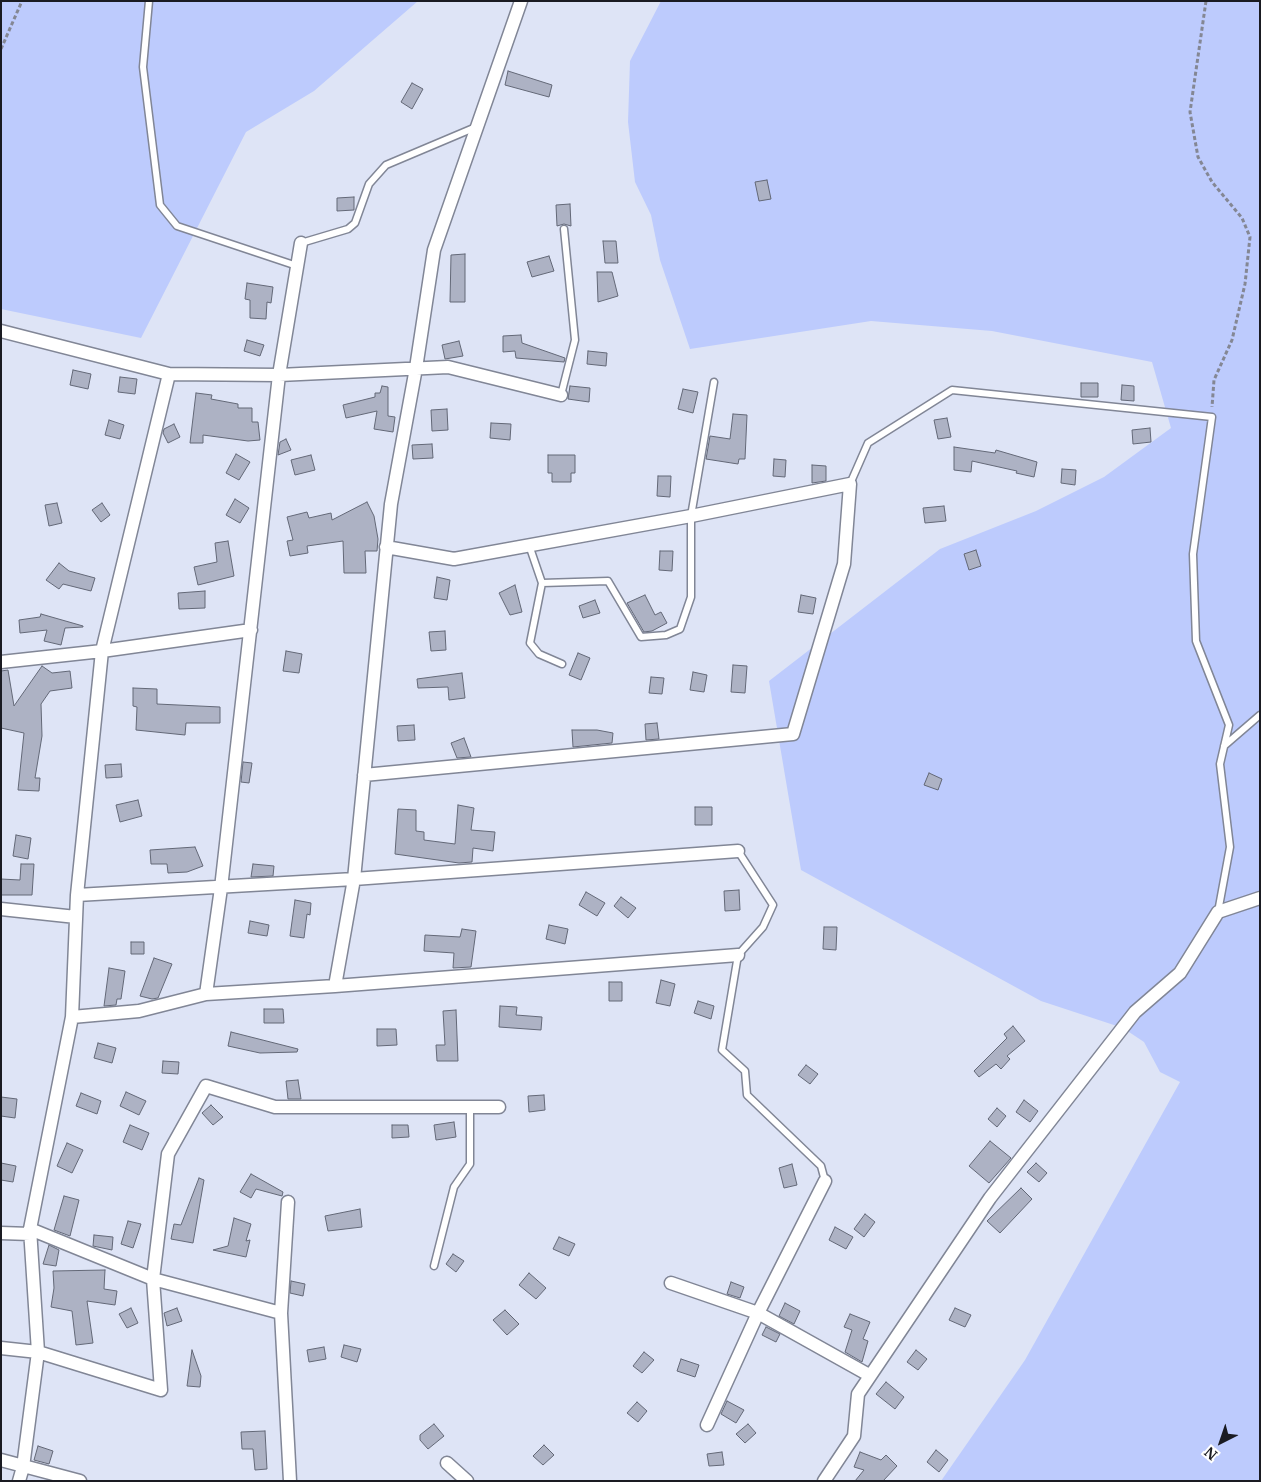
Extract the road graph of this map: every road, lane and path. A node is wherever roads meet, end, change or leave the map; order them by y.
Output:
1 (22, 1) edge
2 (149, 1) edge
3 (521, 1) edge
4 (1206, 1) edge
5 (1, 49) edge
6 (477, 126) junction
7 (564, 229) dead end
8 (301, 243) joint
9 (297, 266) junction
10 (1, 331) edge
11 (416, 368) junction
12 (169, 374) junction
13 (279, 375) junction
14 (714, 382) dead end
15 (561, 395) joint
16 (1212, 417) junction
17 (850, 484) junction
18 (691, 516) junction
19 (529, 545) junction
20 (386, 547) junction
21 (542, 583) junction
22 (251, 630) junction
23 (102, 651) junction
24 (1, 662) edge
25 (562, 664) dead end
26 (1260, 715) edge
27 (1224, 746) junction
28 (364, 775) junction
29 (738, 851) joint
30 (354, 880) junction
31 (221, 888) junction
32 (77, 895) junction
33 (1260, 898) edge
34 (1, 909) edge
35 (1218, 912) junction
36 (76, 918) junction
37 (738, 955) junction
38 (335, 986) junction
39 (206, 994) junction
40 (72, 1017) junction
41 (470, 1106) junction
42 (499, 1107) dead end
43 (825, 1181) joint
44 (288, 1202) dead end
45 (30, 1232) junction
46 (1, 1233) edge
47 (434, 1266) dead end
48 (153, 1279) junction
49 (670, 1284) dead end
50 (281, 1313) junction
51 (758, 1313) junction
52 (1, 1348) edge
53 (38, 1352) junction
54 (869, 1375) junction
55 (707, 1425) dead end
56 (1, 1460) edge
57 (447, 1463) dead end
58 (24, 1467) junction
59 (19, 1481) edge
60 (80, 1481) edge
61 (290, 1481) edge
62 (467, 1481) edge
63 (824, 1481) edge

1 - 5 path
2 - 9 lane
3 - 6 street
4 - 16 path
6 - 8 lane
6 - 11 street
7 - 15 lane
8 - 9 street
9 - 13 street
10 - 12 street
11 - 13 street
11 - 15 street
11 - 20 street
12 - 13 street
12 - 23 street
13 - 22 street
14 - 18 lane
16 - 17 lane
16 - 27 lane
17 - 18 street
17 - 28 street
18 - 19 street
18 - 21 lane
19 - 20 street
19 - 21 lane
20 - 28 street
21 - 25 lane
22 - 23 street
22 - 31 street
23 - 24 street
23 - 32 street
26 - 27 lane
27 - 35 lane
28 - 30 street
29 - 30 street
29 - 37 lane
30 - 31 street
30 - 38 street
31 - 32 street
31 - 39 street
32 - 36 street
33 - 35 street
34 - 36 street
35 - 54 street
36 - 40 street
37 - 38 street
37 - 43 lane
38 - 39 street
39 - 40 street
40 - 45 street
41 - 42 street
41 - 47 lane
41 - 48 street
43 - 51 street
44 - 50 street
45 - 46 street
45 - 48 street
45 - 53 street
48 - 50 street
48 - 53 street
49 - 51 street
50 - 61 street
51 - 54 street
51 - 55 street
52 - 53 street
53 - 58 street
54 - 63 street
56 - 58 street
57 - 62 street
58 - 59 street
58 - 60 street

